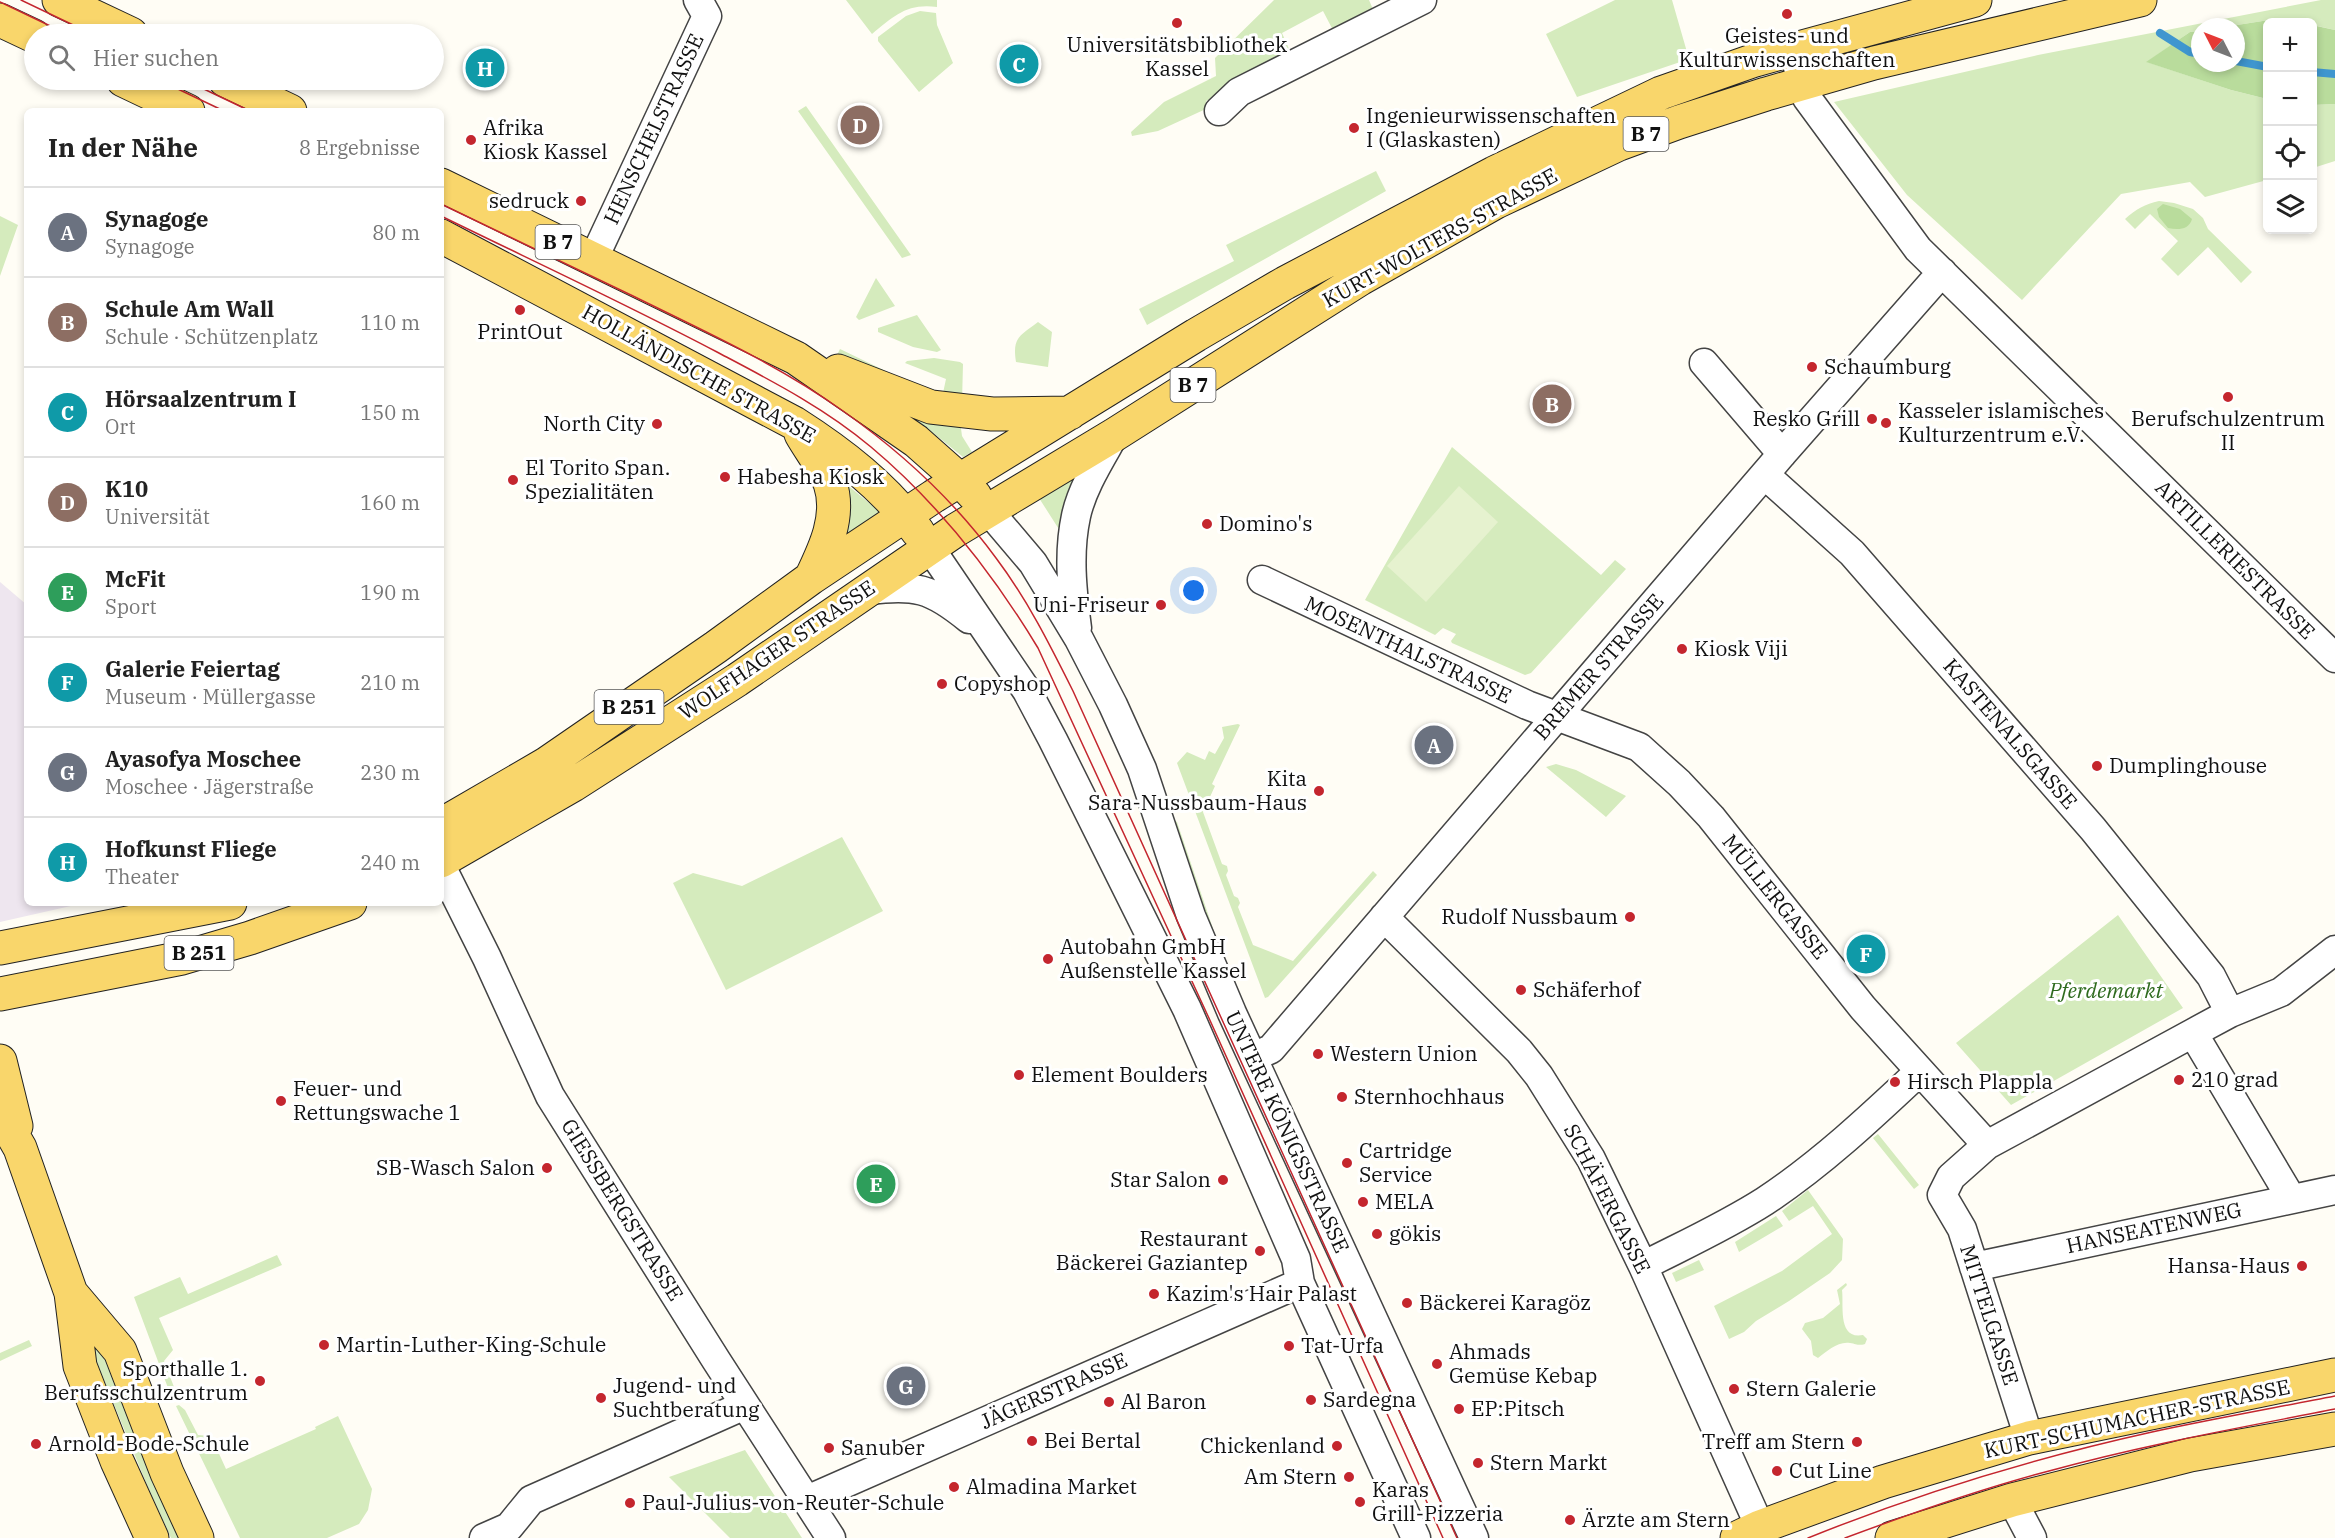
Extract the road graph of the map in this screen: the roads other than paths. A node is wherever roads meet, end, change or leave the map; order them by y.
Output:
1 (58, 0) edge
2 (698, 0) edge
3 (1422, 0) edge
4 (1975, 0) edge
5 (2140, 0) edge
6 (0, 20) edge
7 (110, 24) edge
8 (24, 31) edge
9 (1792, 50) junction
10 (1803, 83) junction
11 (144, 90) edge
12 (246, 90) edge
13 (182, 108) edge
14 (284, 108) edge
15 (1219, 111) dead end
16 (444, 186) edge
17 (444, 238) edge
18 (593, 260) junction
19 (1942, 272) junction
20 (796, 358) junction
21 (1704, 363) dead end
22 (1070, 413) junction
23 (794, 423) junction
24 (1114, 435) junction
25 (1773, 465) junction
26 (960, 480) junction
27 (988, 510) junction
28 (906, 515) junction
29 (930, 548) junction
30 (811, 578) junction
31 (1262, 580) dead end
32 (867, 590) junction
33 (987, 633) junction
34 (1079, 639) junction
35 (2335, 658) edge
36 (1557, 716) junction
37 (444, 823) edge
38 (444, 859) edge
39 (444, 872) edge
40 (215, 906) edge
41 (341, 906) edge
42 (1384, 917) junction
43 (0, 948) edge
44 (2335, 950) edge
45 (0, 994) edge
46 (2230, 1013) junction
47 (2193, 1033) junction
48 (1253, 1057) junction
49 (0, 1061) edge
50 (1920, 1071) junction
51 (6, 1123) edge
52 (1988, 1145) junction
53 (2335, 1190) edge
54 (2291, 1198) junction
55 (1643, 1266) junction
56 (1974, 1267) junction
57 (1300, 1282) junction
58 (71, 1293) junction
59 (2335, 1376) edge
60 (745, 1405) junction
61 (2335, 1430) edge
62 (2029, 1438) junction
63 (807, 1500) junction
64 (2012, 1500) junction
65 (1748, 1533) edge
66 (152, 1538) edge
67 (197, 1538) edge
68 (484, 1538) edge
69 (831, 1538) edge
70 (1416, 1538) edge
71 (1474, 1538) edge
72 (1892, 1538) edge
73 (2032, 1538) edge

1 - 7 main road
2 - 18 street, HENSCHELSTRASSE
3 - 15 street
4 - 9 main road, KURT-WOLTERS-STRASSE / B 7
5 - 10 main road, KURT-WOLTERS-STRASSE / B 7
6 - 8 main road
9 - 10 street, ARTILLERIESTRASSE
9 - 22 main road, KURT-WOLTERS-STRASSE / B 7
10 - 19 street, ARTILLERIESTRASSE
10 - 24 main road, KURT-WOLTERS-STRASSE / B 7
11 - 13 main road
12 - 14 main road
16 - 18 main road, B 7
17 - 23 main road, HOLLÄNDISCHE STRASSE / B 7
18 - 20 main road, B 7
19 - 25 street, BREMER STRASSE
19 - 35 street, ARTILLERIESTRASSE
20 - 22 main road, B 7
20 - 26 main road
21 - 25 street, KASTENALSGASSE
22 - 26 main road, KURT-WOLTERS-STRASSE / B 251
23 - 28 main road, HOLLÄNDISCHE STRASSE / B 7
23 - 30 main road
24 - 27 main road, KURT-WOLTERS-STRASSE / B 7
24 - 34 street
25 - 36 street, BREMER STRASSE
25 - 46 street, KASTENALSGASSE
26 - 27 main road, UNTERE KÖNIGSSTRASSE
26 - 28 main road, KURT-WOLTERS-STRASSE / B 251
27 - 29 main road, WOLFHAGER STRASSE / B 7
27 - 34 street, UNTERE KÖNIGSSTRASSE
28 - 29 main road, HOLLÄNDISCHE STRASSE / B 7
28 - 30 main road, WOLFHAGER STRASSE / B 251
29 - 32 main road, WOLFHAGER STRASSE / B 251
29 - 33 street, UNTERE KÖNIGSSTRASSE
30 - 37 main road, WOLFHAGER STRASSE / B 251
31 - 36 street, MOSENTHALSTRASSE
32 - 33 street
32 - 38 main road, WOLFHAGER STRASSE / B 251
33 - 57 street, UNTERE KÖNIGSSTRASSE
34 - 48 street, UNTERE KÖNIGSSTRASSE
36 - 42 street, BREMER STRASSE
36 - 50 street, MÜLLERGASSE
39 - 60 street, GIESSBERGSTRASSE
40 - 43 main road, B 251
41 - 45 main road, B 251
42 - 48 street, BREMER STRASSE
42 - 55 street, SCHÄFERGASSE
44 - 46 street
46 - 47 street
47 - 52 street
47 - 54 street
48 - 71 street, UNTERE KÖNIGSSTRASSE
49 - 51 main road
50 - 52 street, MÜLLERGASSE
50 - 55 street
51 - 58 main road
52 - 56 street, MITTELGASSE
53 - 54 street, HANSEATENWEG
54 - 56 street, HANSEATENWEG
55 - 65 street, SCHÄFERGASSE
56 - 62 street, MITTELGASSE
57 - 63 street, JÄGERSTRASSE
57 - 70 street, UNTERE KÖNIGSSTRASSE
58 - 66 main road
58 - 67 main road
59 - 62 main road, KURT-SCHUMACHER-STRASSE
60 - 63 street, GIESSBERGSTRASSE
60 - 68 street
61 - 64 main road
62 - 65 main road, KURT-SCHUMACHER-STRASSE
63 - 69 street, GIESSBERGSTRASSE
64 - 72 main road
64 - 73 street

